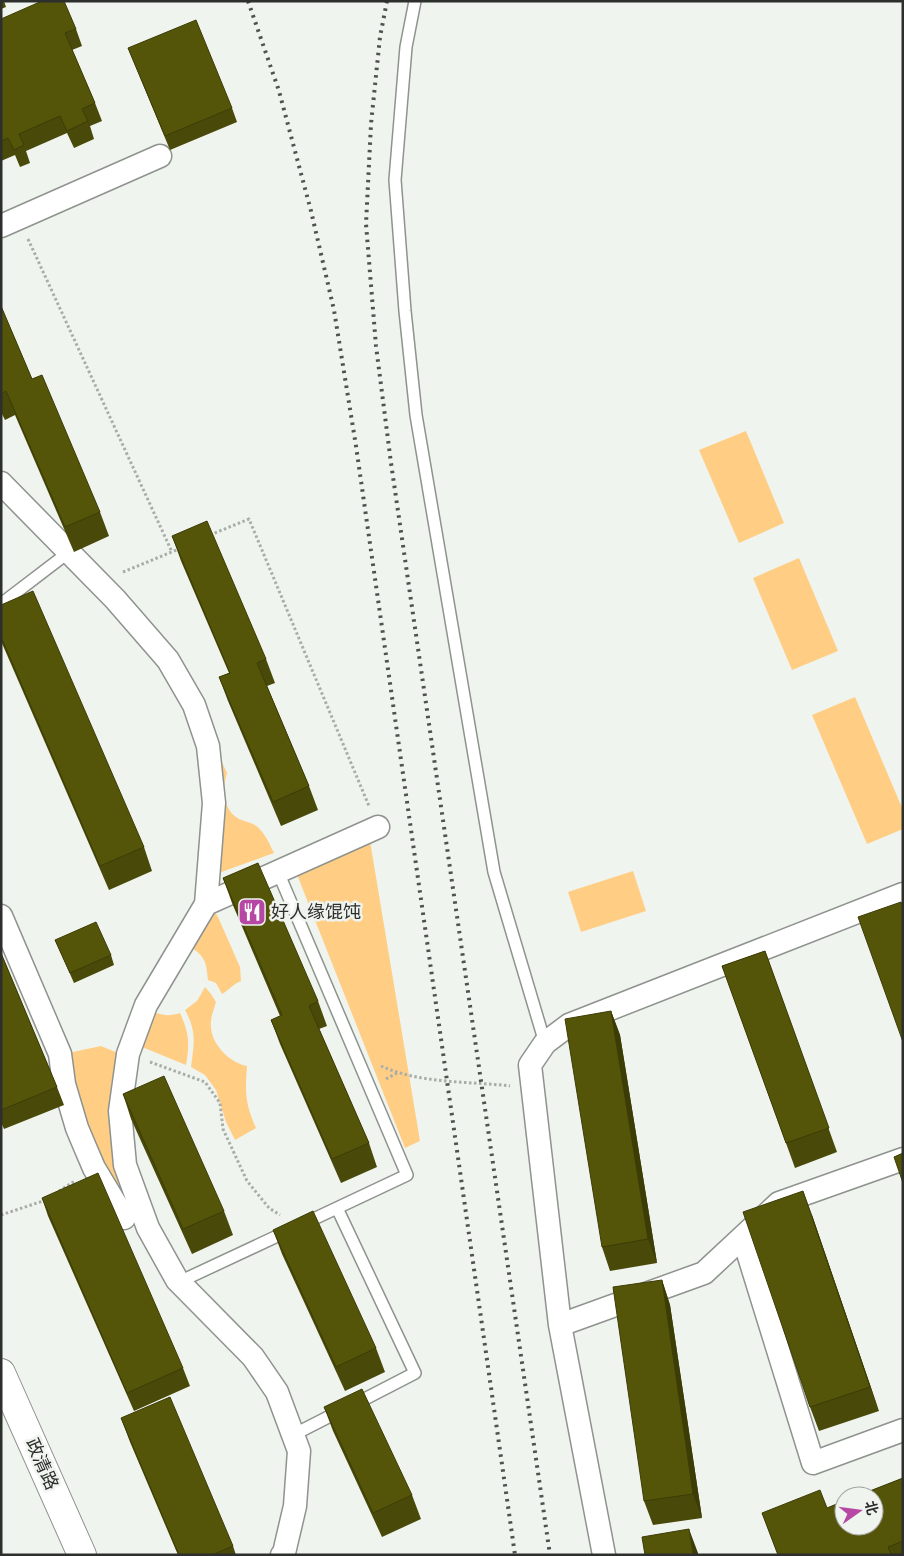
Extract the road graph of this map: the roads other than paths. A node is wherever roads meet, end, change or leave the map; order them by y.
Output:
1 (415, 1) edge
2 (160, 156) dead end
3 (10, 222) edge
4 (1, 483) edge
5 (69, 552) junction
6 (1, 604) edge
7 (378, 827) road end
8 (278, 872) junction
9 (903, 894) edge
10 (206, 904) junction
11 (1, 916) edge
12 (545, 1043) junction
13 (903, 1159) edge
14 (337, 1208) junction
15 (124, 1218) dead end
16 (743, 1236) junction
17 (179, 1282) junction
18 (560, 1325) junction
19 (1, 1373) edge
20 (903, 1430) edge
21 (293, 1435) junction
22 (82, 1555) edge
23 (282, 1555) edge
24 (604, 1555) edge

1 - 12 lane
2 - 3 street
4 - 5 street
5 - 6 lane
5 - 10 street
7 - 8 street
8 - 10 street
8 - 14 lane
9 - 12 street
10 - 17 street
11 - 15 street
12 - 18 street
13 - 16 street
14 - 17 lane
14 - 21 lane
16 - 18 street
16 - 20 street
17 - 21 street
18 - 24 street
19 - 22 street, 政清路
21 - 23 street

